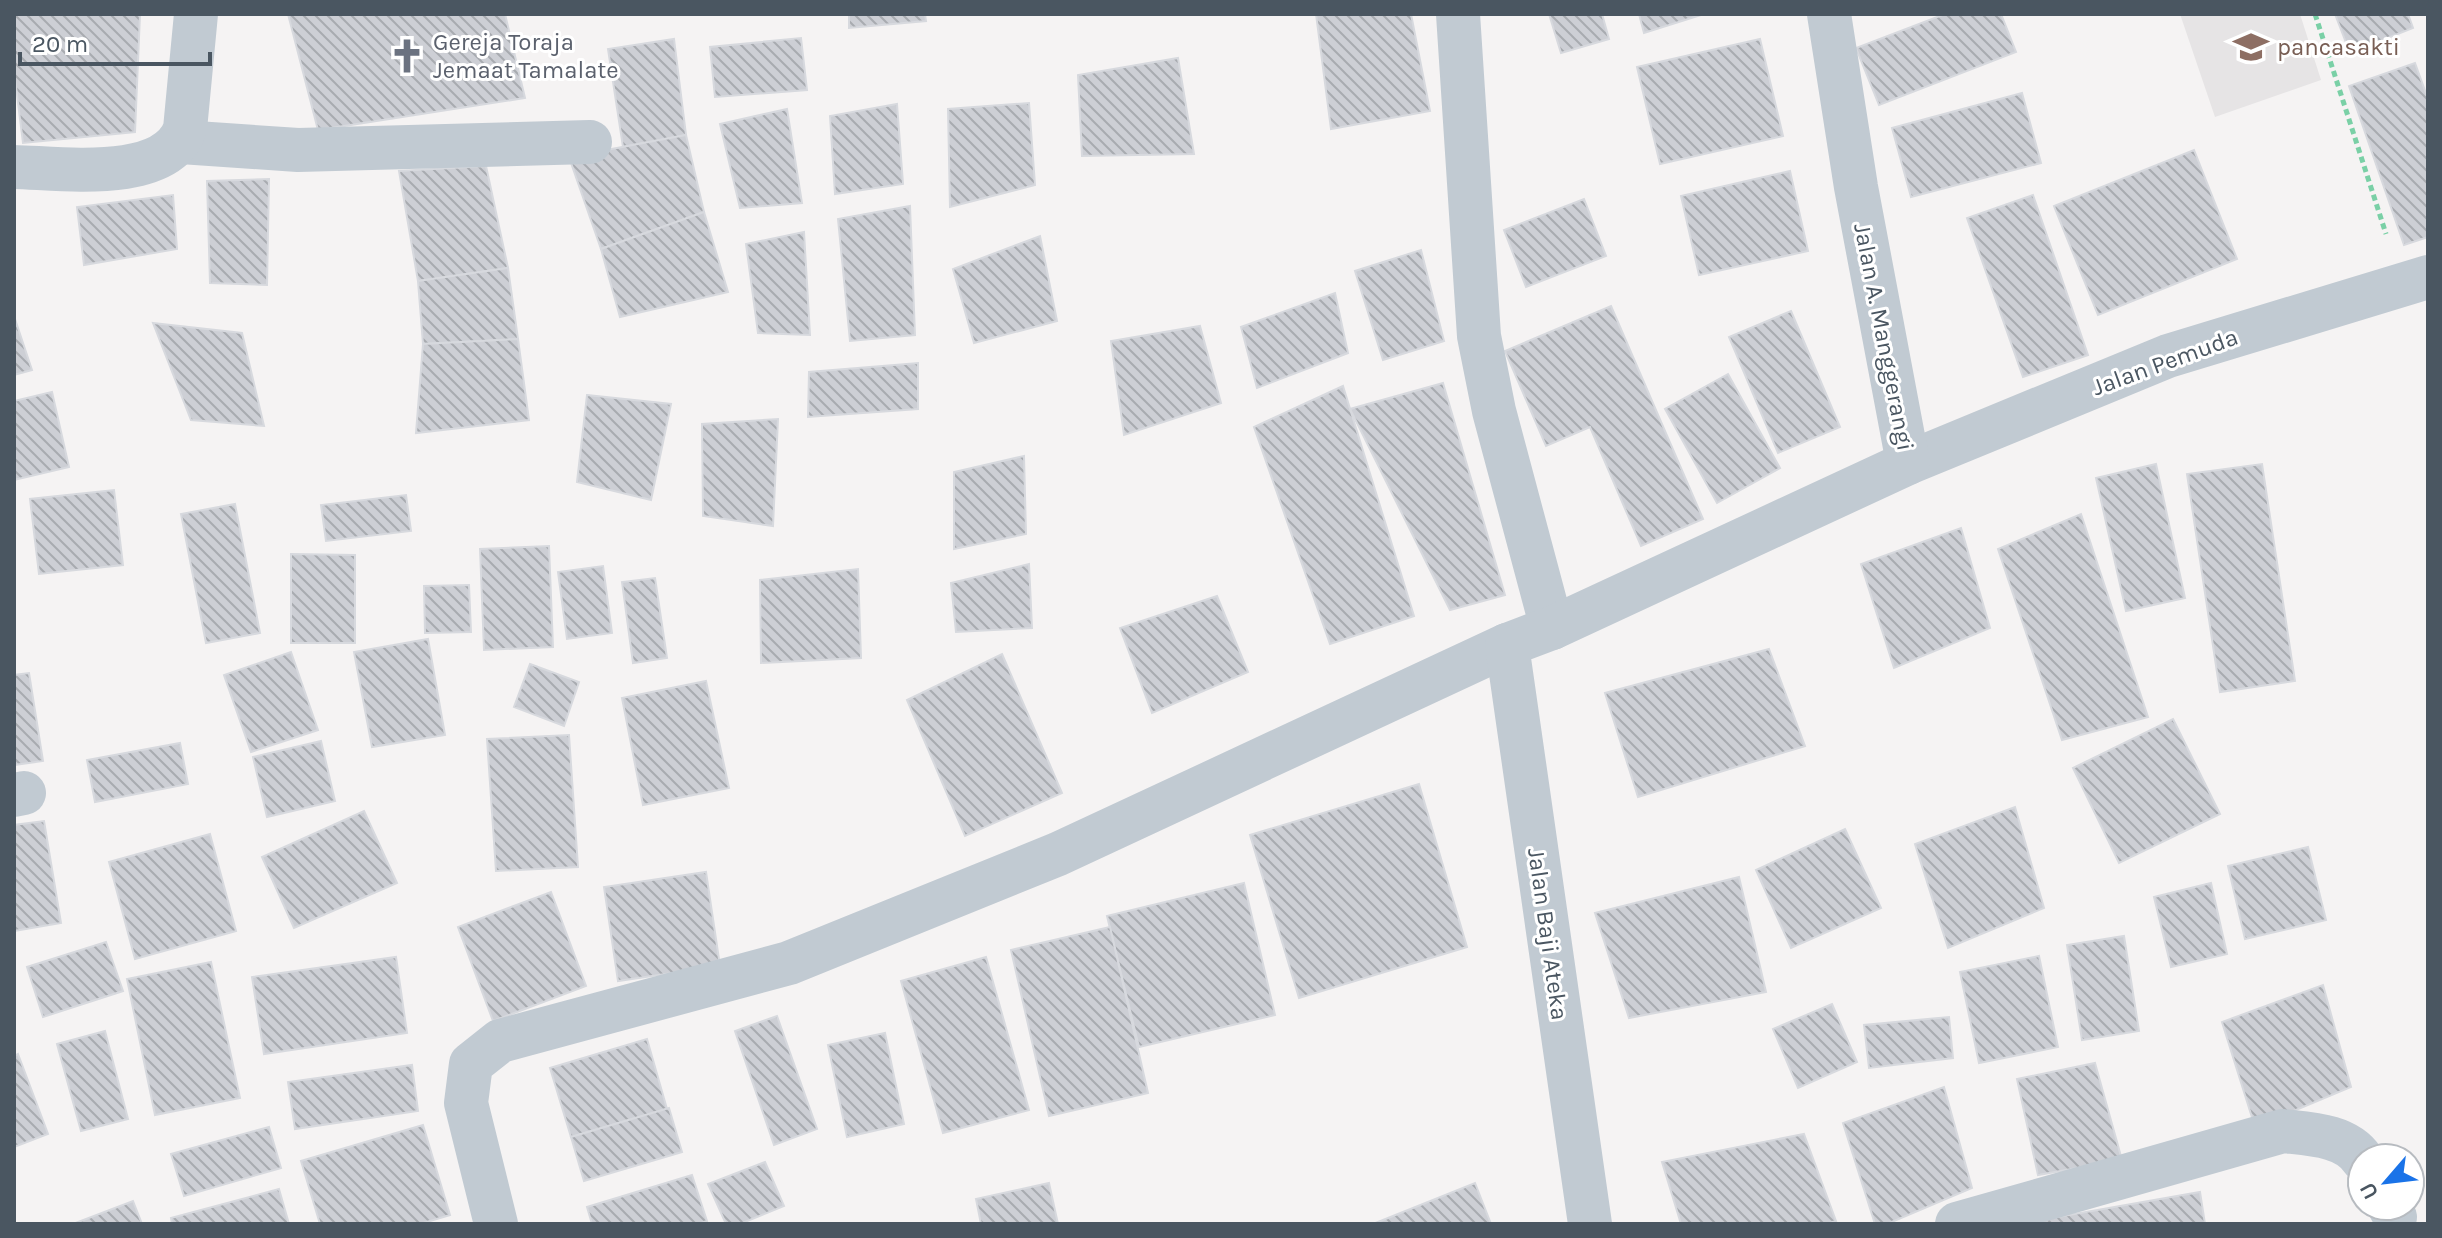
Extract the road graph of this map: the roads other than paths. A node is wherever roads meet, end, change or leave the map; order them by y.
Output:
1 (196, 14) edge
2 (1458, 14) edge
3 (1829, 14) edge
4 (181, 142) junction
5 (590, 142) dead end
6 (14, 167) edge
7 (2415, 281) edge
8 (1908, 463) junction
9 (1552, 628) junction
10 (1507, 645) junction
11 (2346, 1146) edge
12 (496, 1224) edge
13 (1590, 1224) edge
14 (1957, 1224) edge

1 - 4 street
2 - 9 street
3 - 8 street, Jalan A. Manggerangi
4 - 5 street
4 - 6 street
7 - 8 street, Jalan Pemuda
8 - 9 street, Jalan A. Manggerangi
9 - 10 street, Jalan A. Manggerangi
10 - 12 street, Jalan A. Manggerangi
10 - 13 street, Jalan Baji Ateka
11 - 14 street

